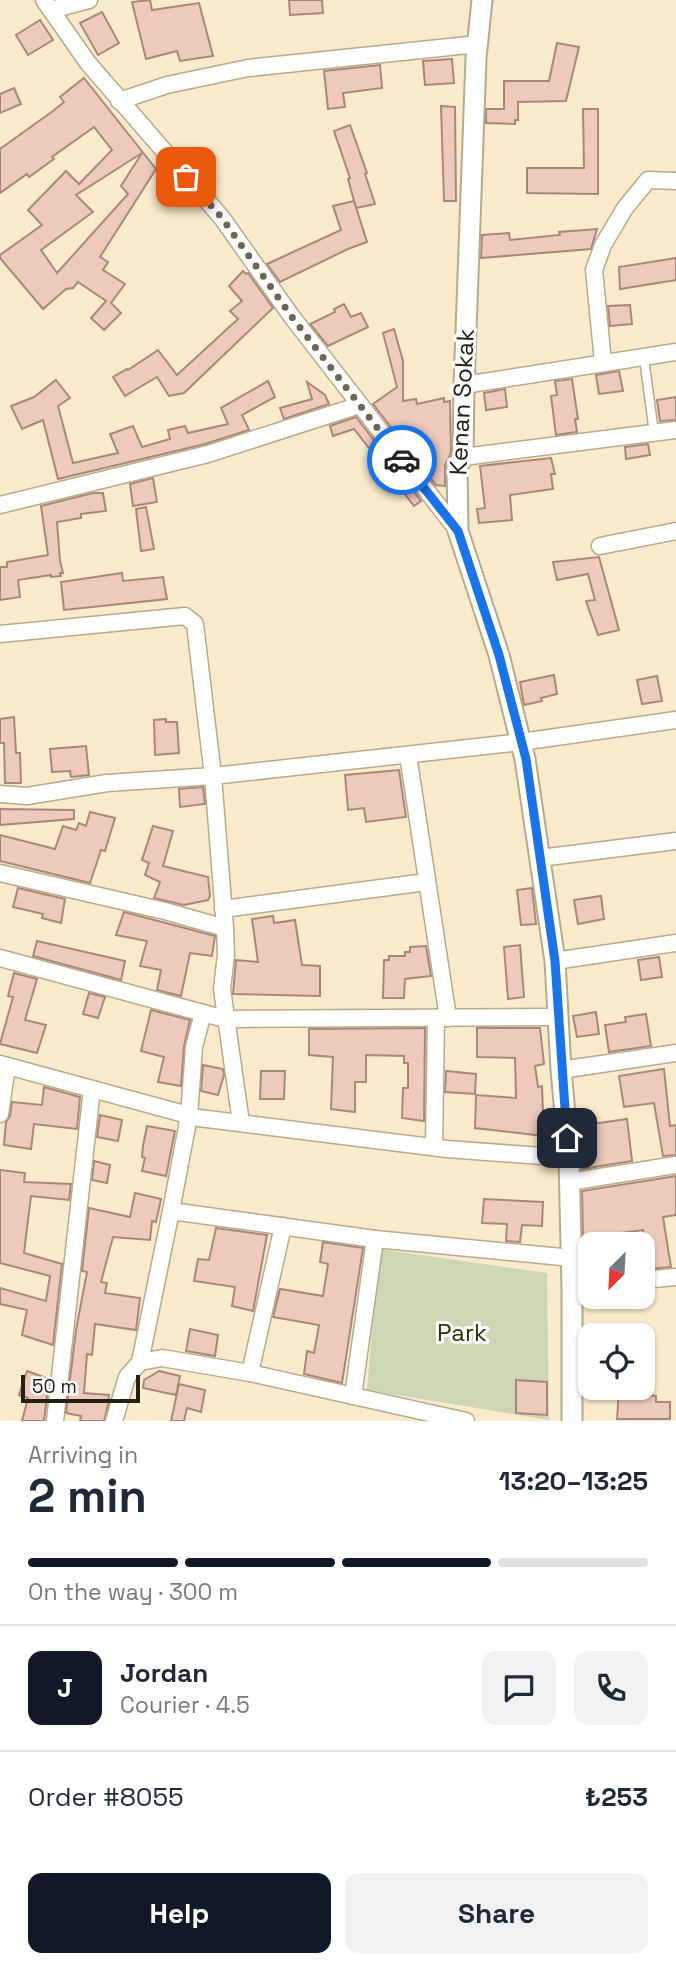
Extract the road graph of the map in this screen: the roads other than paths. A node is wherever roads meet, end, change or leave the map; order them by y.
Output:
1 (89, 0) edge
2 (482, 0) edge
3 (48, 5) edge
4 (478, 44) junction
5 (119, 101) junction
6 (676, 181) edge
7 (676, 352) edge
8 (644, 358) junction
9 (604, 362) junction
10 (464, 384) junction
11 (360, 405) junction
12 (676, 430) edge
13 (654, 433) junction
14 (463, 457) junction
15 (0, 505) edge
16 (458, 531) junction
17 (676, 531) edge
18 (600, 546) dead end
19 (0, 634) edge
20 (676, 720) edge
21 (522, 742) junction
22 (408, 755) junction
23 (213, 776) junction
24 (0, 794) edge
25 (676, 841) edge
26 (540, 858) junction
27 (0, 873) edge
28 (426, 882) junction
29 (223, 909) junction
30 (226, 928) junction
31 (676, 943) edge
32 (0, 958) edge
33 (555, 961) junction
34 (203, 1013) junction
35 (558, 1017) junction
36 (225, 1019) junction
37 (442, 1019) junction
38 (676, 1053) edge
39 (4, 1065) edge
40 (561, 1070) junction
41 (92, 1089) junction
42 (0, 1114) edge
43 (189, 1116) junction
44 (241, 1123) junction
45 (434, 1147) junction
46 (569, 1158) junction
47 (676, 1165) edge
48 (569, 1182) junction
49 (171, 1211) junction
50 (282, 1226) junction
51 (375, 1238) junction
52 (572, 1258) junction
53 (578, 1277) edge
54 (676, 1277) edge
55 (655, 1279) edge
56 (579, 1309) edge
57 (140, 1362) junction
58 (250, 1373) junction
59 (353, 1396) junction
60 (417, 1416) edge
61 (55, 1421) edge
62 (114, 1421) edge
63 (466, 1421) edge
64 (572, 1421) edge

1 - 3 street
2 - 4 street, Kenan Sokak
3 - 5 street
4 - 5 street
4 - 10 street, Kenan Sokak
5 - 11 street
6 - 9 street
7 - 8 street
8 - 9 street
8 - 13 lane
9 - 10 street
10 - 14 street, Kenan Sokak
11 - 15 street
11 - 16 street
12 - 13 street
13 - 14 street
14 - 16 street, Kenan Sokak
16 - 21 street, Kenan Sokak
17 - 18 street
19 - 23 street
20 - 21 street
21 - 22 street
21 - 26 street, Kenan Sokak
22 - 23 street
22 - 28 street
23 - 24 street
23 - 29 street
25 - 26 street
26 - 33 street, Kenan Sokak
27 - 30 street
28 - 29 street
28 - 37 street
29 - 30 street
30 - 36 street
31 - 33 street
32 - 34 street
33 - 35 street, Kenan Sokak
34 - 36 street
34 - 43 street
35 - 37 street
35 - 40 street, Kenan Sokak
36 - 37 street
36 - 44 street
37 - 45 street
38 - 40 street
39 - 41 street
39 - 42 street
40 - 46 street, Kenan Sokak
41 - 43 street
41 - 61 street
43 - 44 street
43 - 49 street
44 - 45 street
45 - 46 street
46 - 48 street, Kenan Sokak
47 - 48 street
48 - 52 street, Kenan Sokak
49 - 50 street
49 - 57 street
50 - 51 street
50 - 58 street
51 - 52 street
51 - 59 street
52 - 53 street, Kenan Sokak
54 - 55 street
56 - 64 street, Kenan Sokak
57 - 58 street
57 - 62 street
58 - 59 street
59 - 60 street
60 - 63 street

